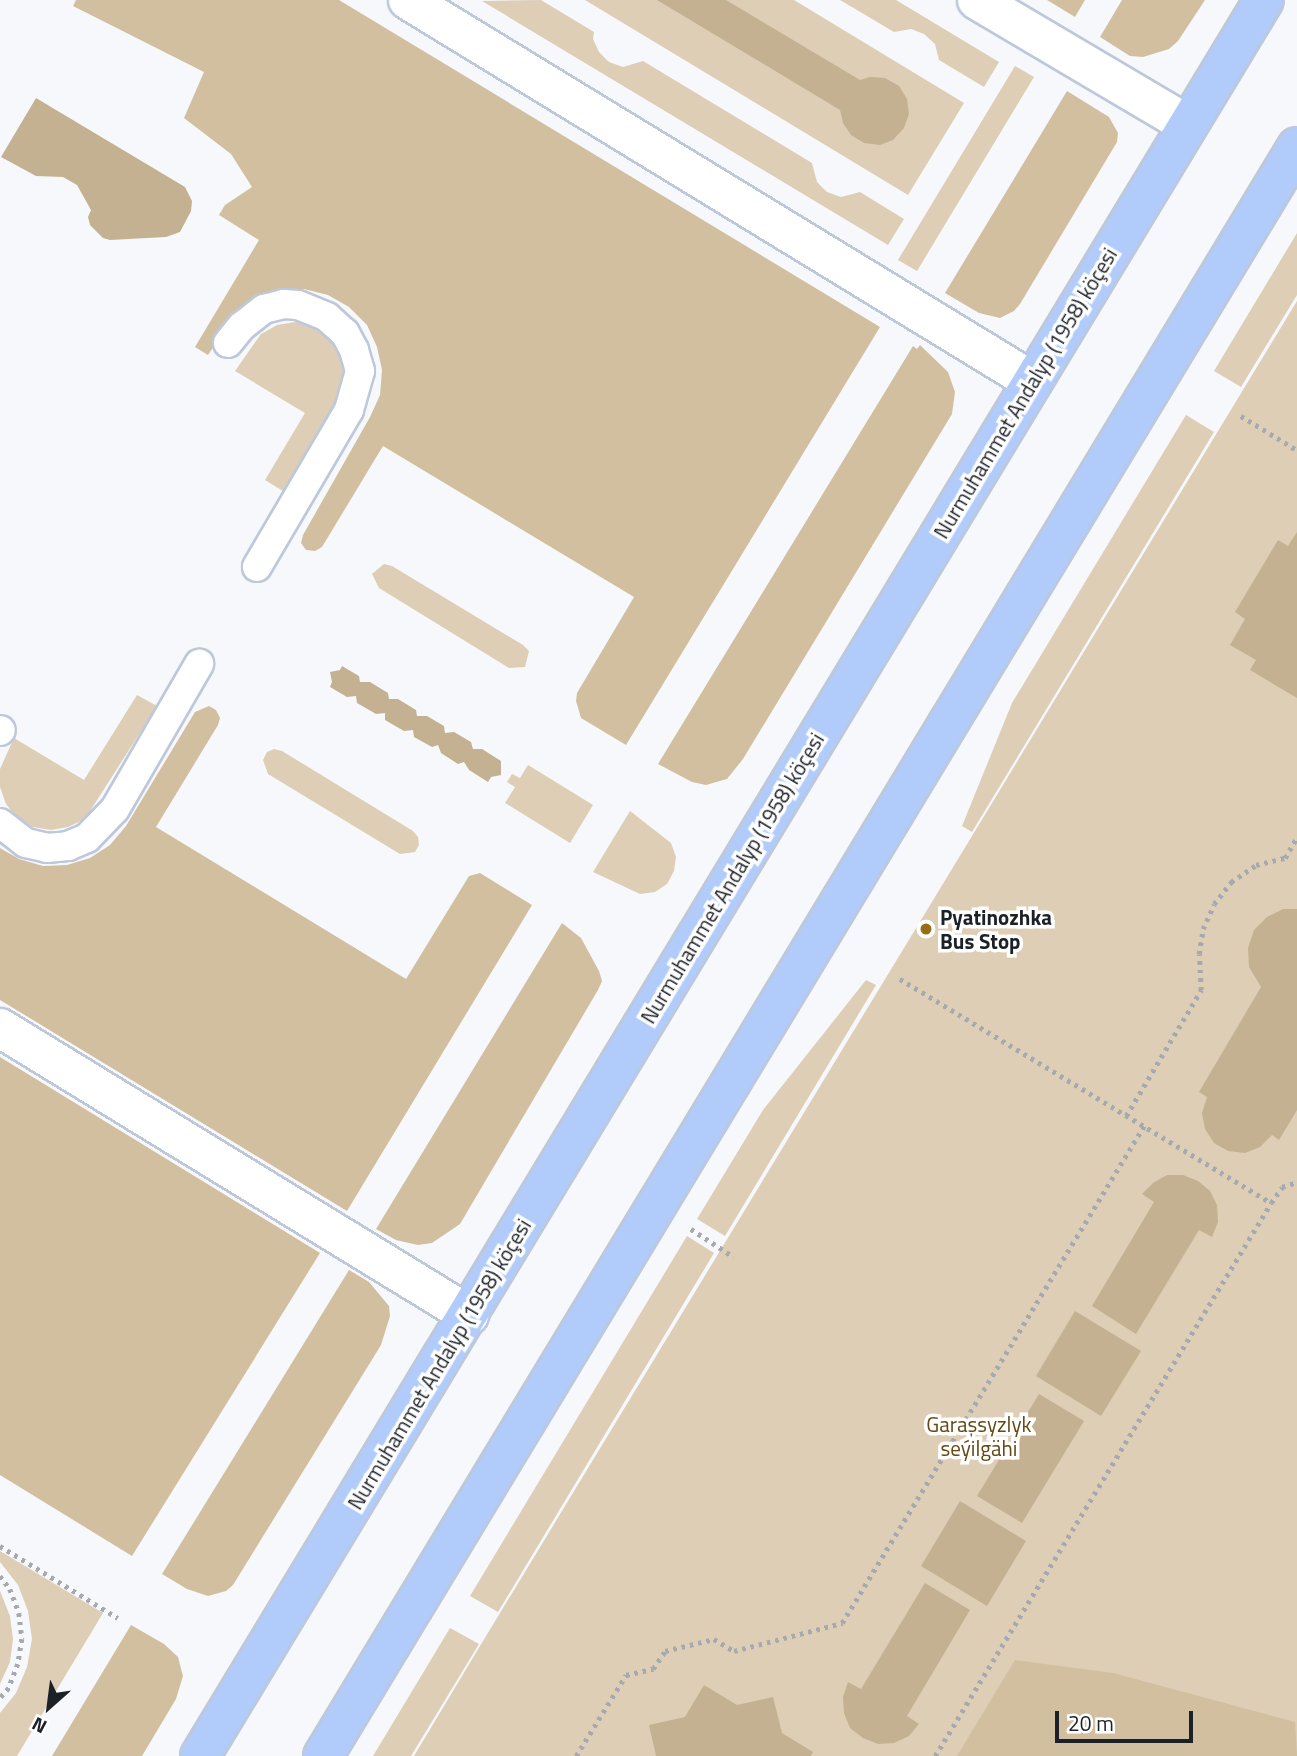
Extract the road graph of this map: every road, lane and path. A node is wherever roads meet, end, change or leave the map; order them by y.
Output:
1 (408, 0) edge
2 (977, 0) edge
3 (1264, 0) edge
4 (1187, 124) junction
5 (1297, 147) edge
6 (228, 343) dead end
7 (1032, 381) junction
8 (1241, 416) dead end
9 (1297, 450) edge
10 (257, 567) dead end
11 (199, 664) dead end
12 (0, 823) edge
13 (1297, 837) edge
14 (900, 979) dead end
15 (0, 1028) edge
16 (1126, 1116) junction
17 (1144, 1126) junction
18 (1297, 1182) edge
19 (1271, 1203) junction
20 (469, 1315) junction
21 (0, 1546) edge
22 (0, 1576) edge
23 (118, 1618) dead end
24 (0, 1698) edge
25 (200, 1756) edge
26 (323, 1756) edge
27 (576, 1756) edge
28 (935, 1756) edge

1 - 7 street
2 - 4 street
3 - 4 main road, Nurmuhammet Andalyp (1958) köçesi
4 - 7 main road, Nurmuhammet Andalyp (1958) köçesi
5 - 26 main road
6 - 10 lane
7 - 20 main road, Nurmuhammet Andalyp (1958) köçesi
8 - 9 path
11 - 12 lane
13 - 16 path
14 - 16 path
15 - 20 street
16 - 17 path
17 - 19 path
17 - 27 path
18 - 19 path
19 - 28 path
20 - 25 main road, Nurmuhammet Andalyp (1958) köçesi
21 - 23 path
22 - 24 path

